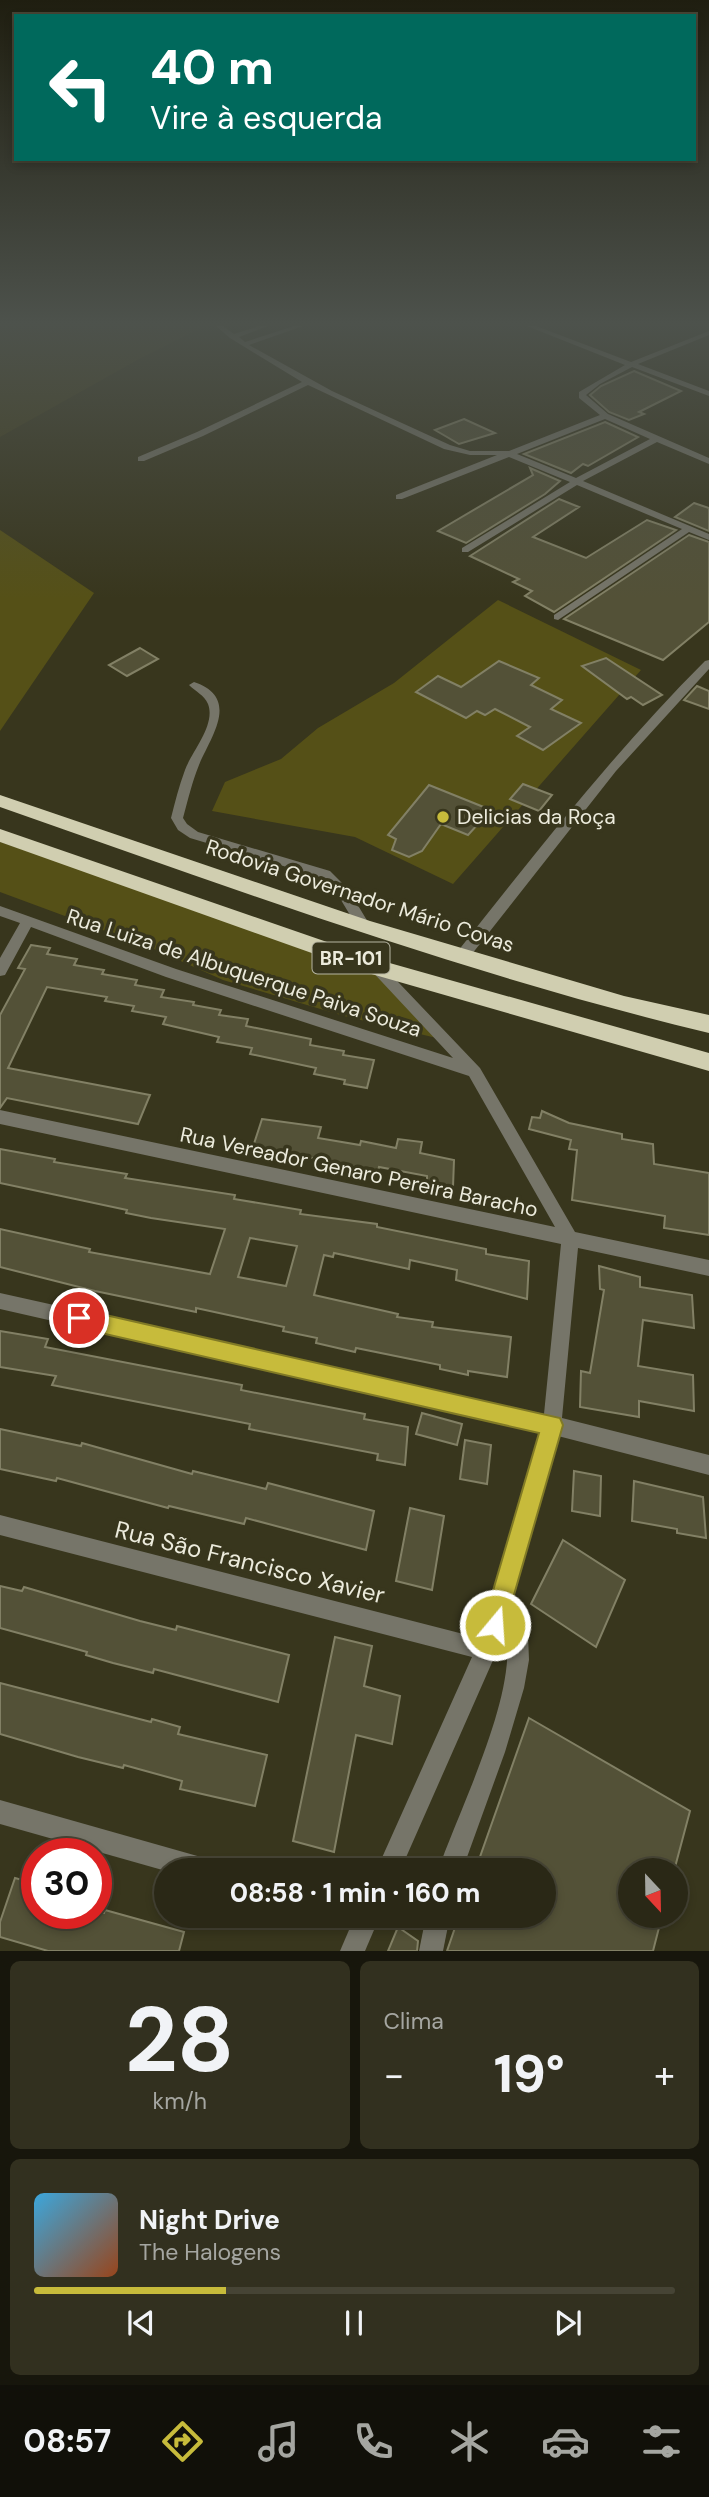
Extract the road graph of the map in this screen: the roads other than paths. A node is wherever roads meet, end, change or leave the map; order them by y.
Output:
1 (235, 417) edge
2 (385, 417) edge
3 (602, 417) edge
4 (607, 417) edge
5 (656, 439) junction
6 (508, 453) junction
7 (141, 459) dead end
8 (709, 461) edge
9 (577, 481) junction
10 (399, 497) dead end
11 (689, 528) junction
12 (709, 537) edge
13 (465, 550) dead end
14 (558, 617) dead end
15 (709, 663) edge
16 (194, 685) dead end
17 (0, 802) edge
18 (0, 835) edge
19 (0, 911) edge
20 (27, 922) junction
21 (364, 927) junction
22 (463, 955) junction
23 (375, 967) junction
24 (0, 971) edge
25 (709, 1024) edge
26 (709, 1062) edge
27 (475, 1072) junction
28 (0, 1117) edge
29 (570, 1239) junction
30 (709, 1268) edge
31 (0, 1301) edge
32 (552, 1425) junction
33 (709, 1465) edge
34 (0, 1525) edge
35 (503, 1600) junction
36 (486, 1650) junction
37 (0, 1812) edge
38 (162, 1858) edge
39 (394, 1858) edge
40 (455, 1858) edge
41 (363, 1928) edge
42 (436, 1928) edge
43 (352, 1951) edge
44 (431, 1951) edge

1 - 7 street
2 - 6 street
3 - 6 street
4 - 5 street
5 - 8 street
5 - 9 street
6 - 9 street
6 - 10 street
9 - 11 street
9 - 13 street
11 - 12 street
11 - 14 street
15 - 22 street
16 - 21 street
17 - 21 highway, Rodovia Governador Mário Covas / BR-101
18 - 23 highway, BR-101
19 - 20 street, Rua Luiza de Albuquerque Paiva Souza
20 - 24 street
20 - 27 street, Rua Luiza de Albuquerque Paiva Souza
21 - 22 highway, Rodovia Governador Mário Covas / BR-101
22 - 25 highway, Rodovia Governador Mário Covas / BR-101
23 - 26 highway, BR-101
23 - 27 street
27 - 29 street
28 - 29 street, Rua Vereador Genaro Pereira Baracho
29 - 30 street, Rua Vereador Genaro Pereira Baracho
29 - 32 street
31 - 32 street
32 - 33 street
32 - 35 street
34 - 36 street, Rua São Francisco Xavier
35 - 36 street
35 - 40 street
36 - 39 street
37 - 38 street
41 - 43 street
42 - 44 street

